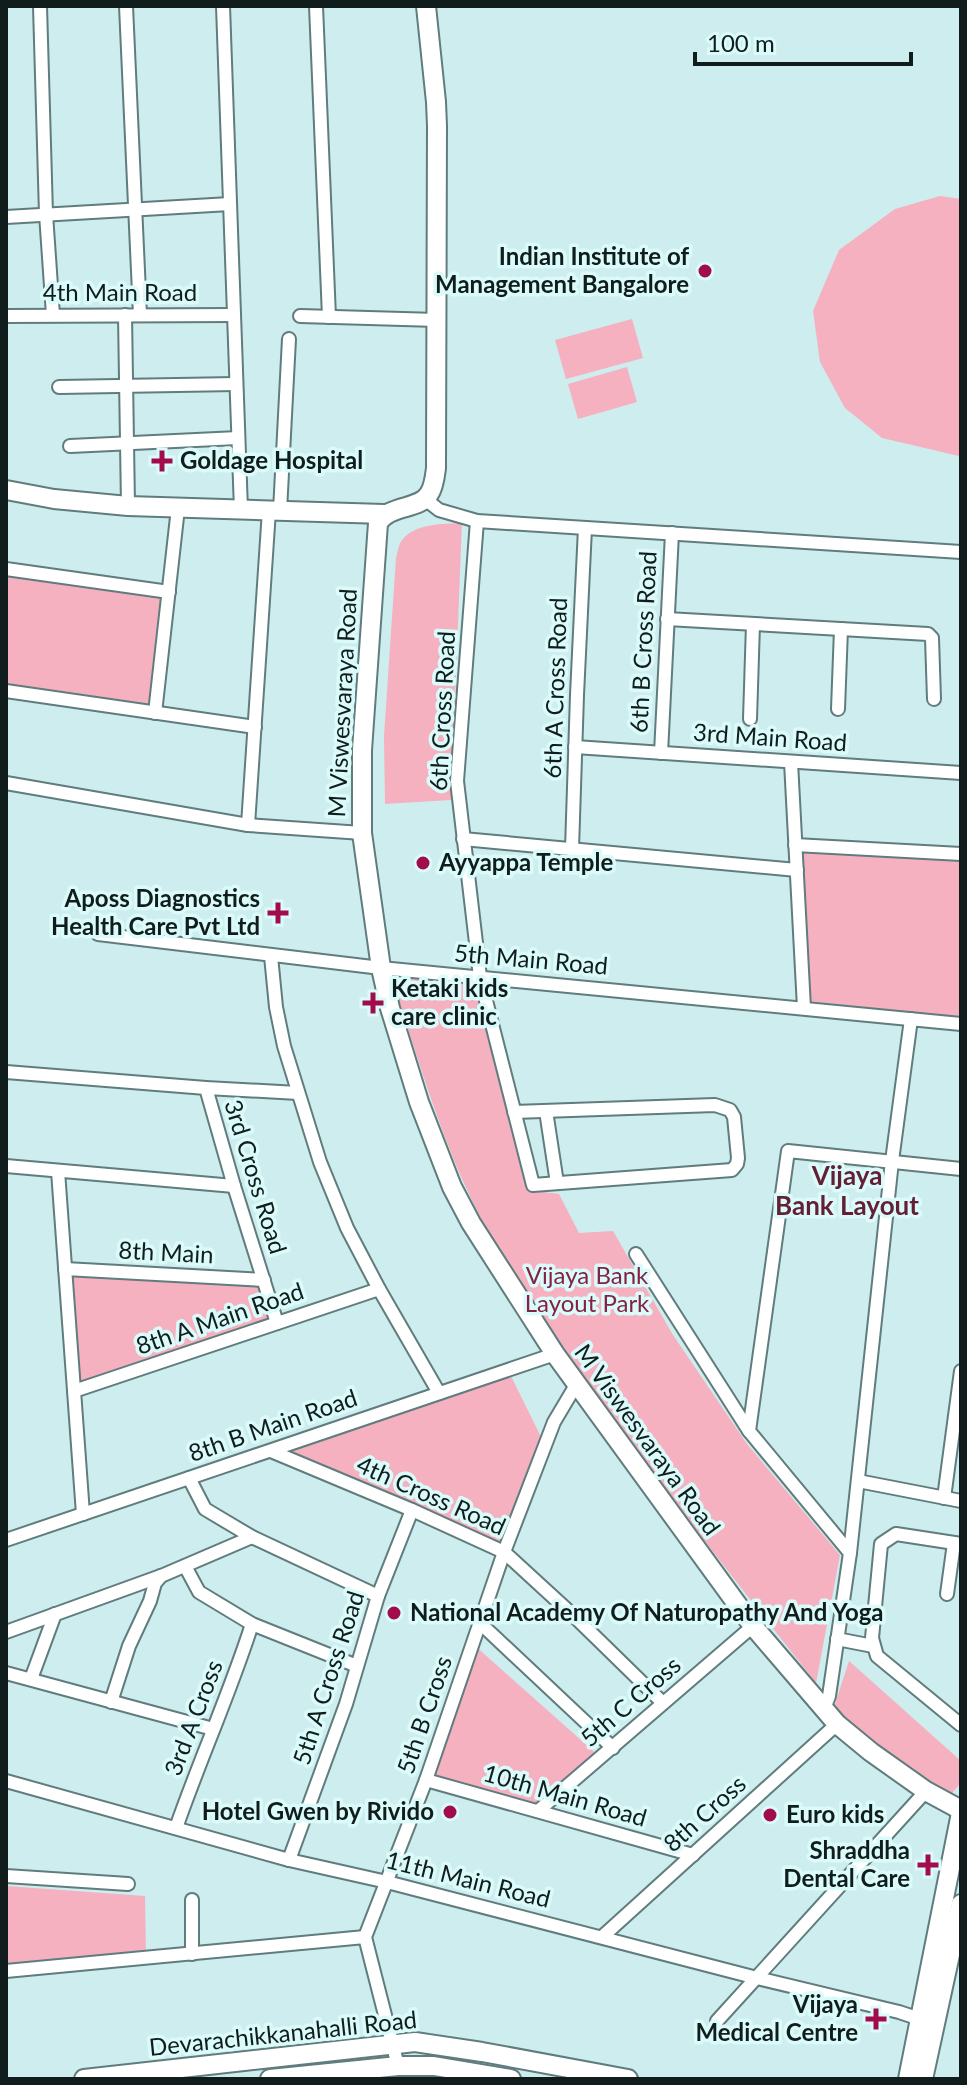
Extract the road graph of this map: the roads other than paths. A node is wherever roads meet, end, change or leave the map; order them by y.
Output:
1 (40, 6) edge
2 (126, 6) edge
3 (223, 6) edge
4 (316, 6) edge
5 (426, 6) edge
6 (230, 204) junction
7 (135, 208) junction
8 (46, 214) junction
9 (6, 217) edge
10 (53, 315) junction
11 (125, 315) junction
12 (140, 315) junction
13 (234, 315) junction
14 (6, 316) edge
15 (300, 316) dead end
16 (329, 317) junction
17 (437, 320) junction
18 (289, 339) dead end
19 (236, 384) junction
20 (127, 386) junction
21 (59, 387) dead end
22 (238, 438) junction
23 (128, 444) junction
24 (70, 446) dead end
25 (6, 490) edge
26 (425, 499) junction
27 (128, 506) junction
28 (178, 508) junction
29 (241, 510) junction
30 (275, 511) junction
31 (384, 514) junction
32 (477, 521) junction
33 (585, 528) junction
34 (672, 533) junction
35 (961, 552) edge
36 (6, 569) edge
37 (169, 592) junction
38 (667, 619) junction
39 (753, 624) junction
40 (841, 629) junction
41 (6, 691) edge
42 (934, 699) dead end
43 (838, 709) dead end
44 (155, 713) junction
45 (750, 719) dead end
46 (255, 727) junction
47 (575, 747) junction
48 (661, 753) junction
49 (791, 762) junction
50 (961, 773) edge
51 (6, 783) edge
52 (248, 825) junction
53 (362, 833) junction
54 (463, 839) junction
55 (795, 845) junction
56 (572, 849) junction
57 (961, 854) edge
58 (797, 870) junction
59 (98, 934) dead end
60 (271, 956) junction
61 (381, 968) junction
62 (480, 977) junction
63 (804, 1008) junction
64 (911, 1019) junction
65 (961, 1024) edge
66 (6, 1072) edge
67 (206, 1088) junction
68 (298, 1093) junction
69 (546, 1111) junction
70 (514, 1112) junction
71 (892, 1161) junction
72 (6, 1166) edge
73 (961, 1169) edge
74 (58, 1171) junction
75 (557, 1183) junction
76 (234, 1186) junction
77 (636, 1254) dead end
78 (65, 1269) junction
79 (264, 1280) junction
80 (379, 1289) junction
81 (277, 1323) junction
82 (555, 1354) junction
83 (961, 1371) edge
84 (961, 1378) edge
85 (576, 1385) junction
86 (74, 1391) junction
87 (439, 1393) junction
88 (749, 1431) junction
89 (271, 1451) junction
90 (189, 1478) junction
91 (858, 1481) junction
92 (944, 1498) junction
93 (961, 1501) edge
94 (412, 1510) junction
95 (83, 1514) junction
96 (252, 1537) junction
97 (6, 1540) edge
98 (958, 1544) edge
99 (504, 1552) junction
100 (850, 1553) junction
101 (185, 1566) junction
102 (161, 1576) junction
103 (947, 1594) dead end
104 (378, 1596) junction
105 (55, 1614) junction
106 (480, 1623) junction
107 (252, 1624) junction
108 (753, 1626) junction
109 (6, 1632) edge
110 (837, 1639) junction
111 (873, 1646) junction
112 (357, 1666) junction
113 (6, 1673) edge
114 (31, 1679) junction
115 (111, 1702) junction
116 (663, 1703) junction
117 (824, 1709) junction
118 (837, 1724) junction
119 (961, 1725) edge
120 (213, 1729) junction
121 (613, 1748) junction
122 (426, 1780) junction
123 (6, 1781) edge
124 (926, 1791) junction
125 (538, 1811) junction
126 (961, 1812) edge
127 (176, 1828) junction
128 (693, 1855) junction
129 (289, 1860) junction
130 (6, 1876) edge
131 (387, 1882) junction
132 (128, 1884) dead end
133 (192, 1900) dead end
134 (961, 1904) edge
135 (365, 1937) junction
136 (602, 1937) junction
137 (192, 1954) junction
138 (6, 1971) edge
139 (757, 1978) junction
140 (920, 2019) junction
141 (717, 2021) dead end
142 (393, 2044) junction
143 (398, 2066) junction
144 (84, 2079) edge
145 (270, 2079) edge
146 (511, 2079) edge
147 (628, 2079) edge
148 (908, 2079) edge
149 (923, 2079) edge

1 - 8 street
2 - 7 street
3 - 6 street
4 - 16 street
5 - 17 street
6 - 7 street
6 - 13 street
7 - 8 street
7 - 12 street
8 - 9 street
8 - 10 street
10 - 11 street, 4th Main Road
10 - 14 street, 4th Main Road
11 - 12 street, 4th Main Road
11 - 20 street
12 - 13 street, 4th Main Road
13 - 19 street
15 - 16 street
16 - 17 street
17 - 26 street
18 - 30 street
19 - 20 street
19 - 22 street
20 - 21 street
20 - 23 street
22 - 23 street
22 - 29 street
23 - 24 street
23 - 27 street
25 - 27 street
26 - 31 street
26 - 32 street
27 - 28 street
28 - 29 street
28 - 37 street
29 - 30 street
30 - 31 street
30 - 46 street
31 - 53 street, M Viswesvaraya Road
32 - 33 street
32 - 54 street, 6th Cross Road
33 - 34 street
33 - 47 street, 6th A Cross Road
34 - 35 street
34 - 38 street, 6th B Cross Road
36 - 37 street
37 - 44 street
38 - 39 street
38 - 48 street, 6th B Cross Road
39 - 40 street
39 - 45 street
40 - 42 street
40 - 43 street
41 - 44 street
44 - 46 street
46 - 52 street
47 - 48 street, 3rd Main Road
47 - 56 street, 6th A Cross Road
48 - 49 street, 3rd Main Road
49 - 50 street, 3rd Main Road
49 - 55 street
51 - 52 street
52 - 53 street
53 - 61 street, M Viswesvaraya Road
54 - 56 street
54 - 62 street, 6th Cross Road
55 - 57 street
55 - 58 street
56 - 58 street
58 - 63 street
59 - 60 street, 5th Main Road
60 - 61 street, 5th Main Road
60 - 68 street
61 - 62 street, 5th Main Road
61 - 82 street, M Viswesvaraya Road
62 - 63 street, 5th Main Road
62 - 70 street, 6th Cross Road
63 - 64 street, 5th Main Road
64 - 65 street, 5th Main Road
64 - 71 street
66 - 67 street
67 - 68 street
67 - 76 street, 3rd Cross Road
68 - 80 street
69 - 70 street
69 - 75 street
69 - 75 street
70 - 75 street, 6th Cross Road
71 - 73 street
71 - 88 street
71 - 91 street
72 - 74 street
74 - 76 street
74 - 78 street
76 - 79 street, 3rd Cross Road
77 - 88 street
78 - 79 street, 8th Main
78 - 86 street
79 - 81 street, 3rd Cross Road
80 - 81 street, 8th A Main Road
80 - 87 street
81 - 86 street, 8th A Main Road
82 - 85 street, M Viswesvaraya Road
82 - 87 street, 8th B Main Road
83 - 84 street
84 - 92 street
85 - 99 street, 5th B Cross
85 - 108 street, M Viswesvaraya Road
86 - 95 street
87 - 89 street, 8th B Main Road
88 - 100 street
89 - 90 street, 8th B Main Road
89 - 94 street, 4th Cross Road
90 - 95 street, 8th B Main Road
90 - 96 street
91 - 92 street
91 - 100 street
92 - 93 street
94 - 99 street, 4th Cross Road
94 - 104 street, 5th A Cross Road
95 - 97 street, 8th B Main Road
96 - 101 street
96 - 104 street
98 - 103 street
98 - 111 street
99 - 106 street, 5th B Cross
99 - 116 street, 4th Cross Road
100 - 110 street
101 - 102 street
101 - 107 street
102 - 105 street
102 - 115 street
104 - 112 street, 5th A Cross Road
105 - 109 street
105 - 114 street
106 - 121 street
106 - 122 street, 5th B Cross
107 - 112 street
107 - 120 street, 3rd A Cross
108 - 116 street, 5th C Cross
108 - 117 street, M Viswesvaraya Road
110 - 111 street
110 - 117 street
111 - 119 street
112 - 129 street, 5th A Cross Road
113 - 114 street
114 - 115 street
115 - 120 street
116 - 121 street, 5th C Cross
117 - 118 street, M Viswesvaraya Road
118 - 124 street, M Viswesvaraya Road
118 - 128 street, 8th Cross
120 - 127 street, 3rd A Cross
121 - 125 street, 5th C Cross
122 - 125 street, 10th Main Road
122 - 131 street, 5th B Cross
123 - 127 street, 11th Main Road
124 - 126 street, M Viswesvaraya Road
124 - 139 street
125 - 128 street, 10th Main Road
126 - 140 street
127 - 129 street, 11th Main Road
128 - 136 street, 8th Cross
129 - 131 street, 11th Main Road
130 - 132 street
131 - 135 street, 5th B Cross
131 - 136 street, 11th Main Road
133 - 137 street
134 - 149 street
135 - 137 street
135 - 142 street
136 - 139 street, 11th Main Road
137 - 138 street
139 - 140 street, 11th Main Road
139 - 141 street
140 - 148 street
142 - 143 street
142 - 144 street, Devarachikkanahalli Road
142 - 147 street, Devarachikkanahalli Road
143 - 145 street, Devarachikkanahalli Road
143 - 146 street, Devarachikkanahalli Road

